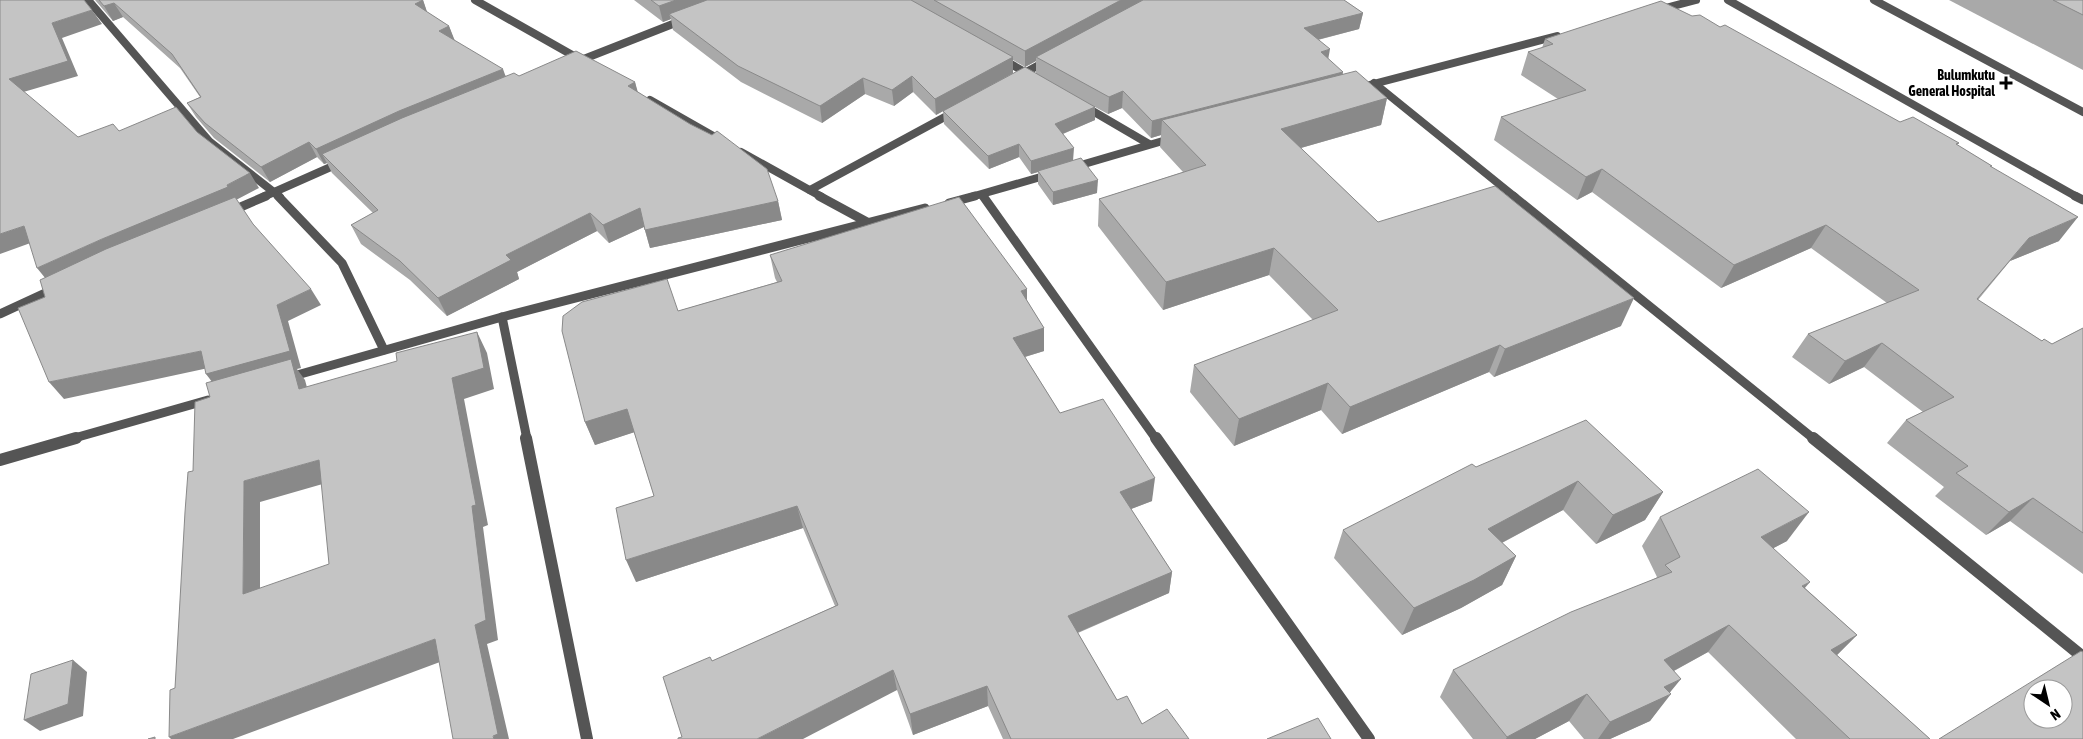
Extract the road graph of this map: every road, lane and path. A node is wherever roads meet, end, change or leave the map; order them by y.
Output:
1 (88, 0) edge
2 (474, 0) edge
3 (1696, 0) edge
4 (1728, 0) edge
5 (1874, 0) edge
6 (1649, 12) edge
7 (691, 18) edge
8 (1564, 34) edge
9 (993, 54) edge
10 (1059, 54) edge
11 (580, 60) junction
12 (571, 64) edge
13 (589, 65) edge
14 (1026, 73) junction
15 (1034, 78) edge
16 (1008, 82) edge
17 (1374, 83) junction
18 (1346, 91) edge
19 (640, 94) edge
20 (1075, 101) edge
21 (965, 106) edge
22 (2083, 112) edge
23 (1186, 134) edge
24 (1149, 144) junction
25 (346, 160) edge
26 (810, 190) junction
27 (276, 192) junction
28 (983, 195) junction
29 (2083, 200) edge
30 (223, 215) edge
31 (867, 222) junction
32 (63, 285) edge
33 (0, 314) edge
34 (502, 317) junction
35 (384, 350) junction
36 (278, 380) edge
37 (221, 397) edge
38 (0, 460) edge
39 (2083, 657) edge
40 (587, 739) edge
41 (1369, 739) edge

1 - 27 street
2 - 11 street
3 - 6 street
4 - 29 street
5 - 22 street
7 - 11 street
8 - 17 street
9 - 14 street
10 - 14 street
11 - 12 street
11 - 13 street
14 - 15 street
14 - 16 street
17 - 18 street
17 - 39 street
19 - 26 street
20 - 24 street
21 - 26 street
23 - 24 street
24 - 28 street
25 - 27 street
26 - 31 street
27 - 30 street
27 - 35 street
28 - 31 street
28 - 41 street
31 - 34 street
32 - 33 street
34 - 35 street
34 - 40 street
35 - 36 street
37 - 38 street

